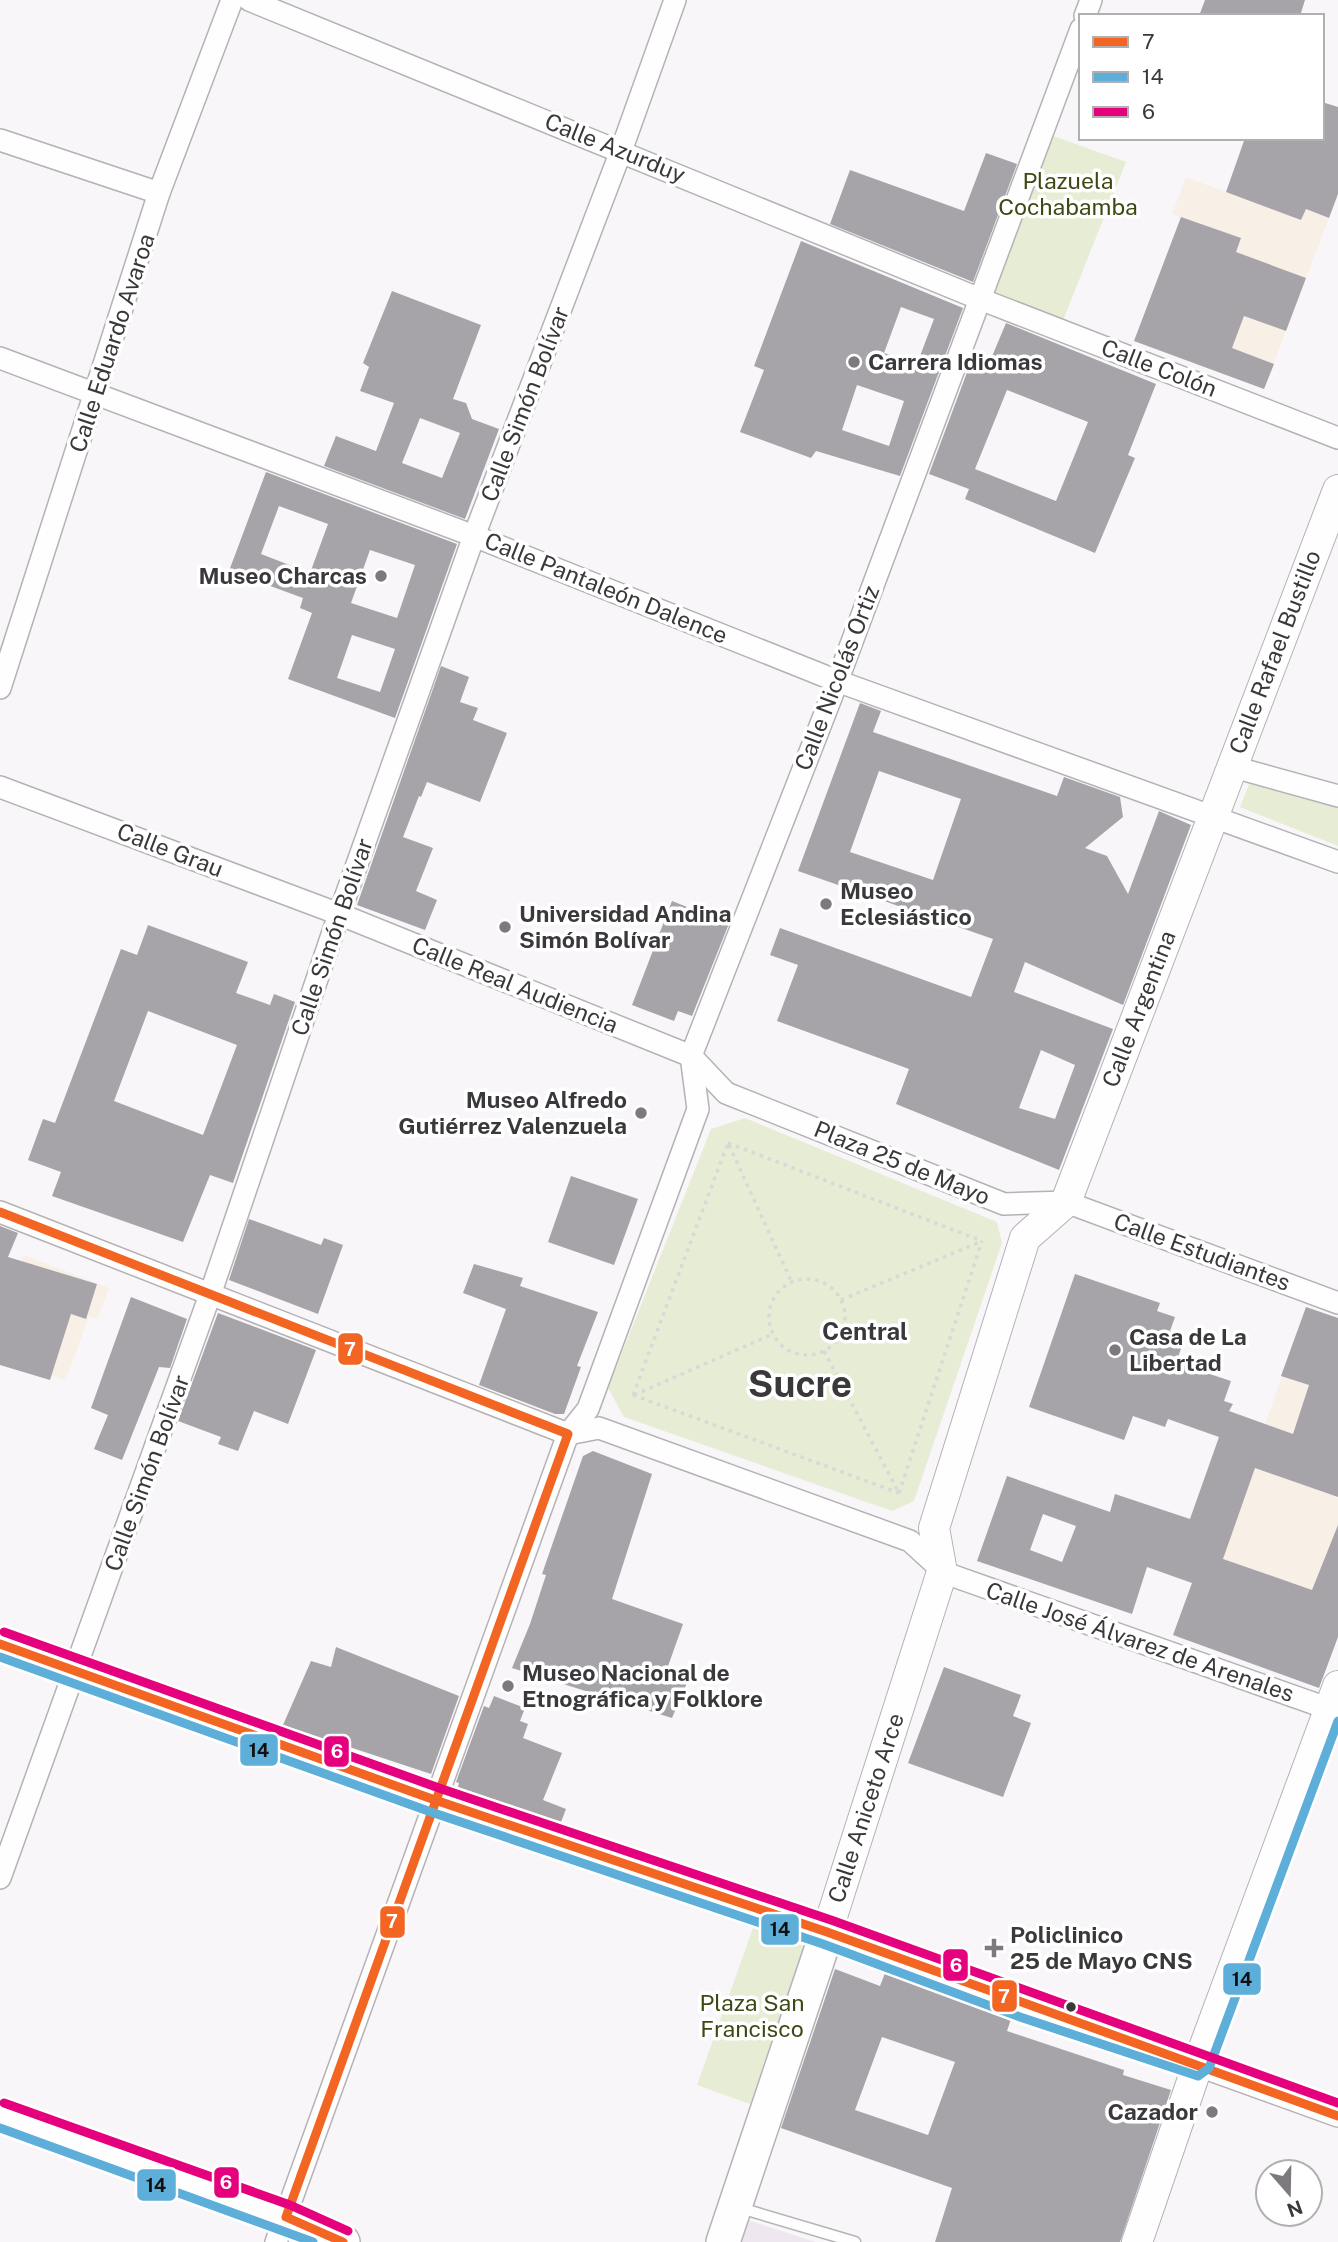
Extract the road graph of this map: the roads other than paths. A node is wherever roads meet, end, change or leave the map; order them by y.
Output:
1 (232, 0) edge
2 (249, 0) edge
3 (674, 0) edge
4 (1079, 34) edge
5 (0, 140) edge
6 (621, 150) junction
7 (159, 193) junction
8 (980, 299) junction
9 (0, 358) edge
10 (96, 394) junction
11 (1338, 438) edge
12 (1338, 490) edge
13 (474, 536) junction
14 (837, 681) junction
15 (0, 688) edge
16 (1230, 766) junction
17 (0, 787) edge
18 (1338, 796) edge
19 (1213, 815) junction
20 (1338, 862) edge
21 (340, 914) junction
22 (691, 1056) junction
23 (1066, 1202) junction
24 (0, 1212) edge
25 (211, 1292) junction
26 (1338, 1303) edge
27 (568, 1434) junction
28 (942, 1572) junction
29 (0, 1644) edge
30 (76, 1671) junction
31 (1335, 1702) edge
32 (435, 1800) junction
33 (0, 1878) edge
34 (827, 1932) junction
35 (1198, 2064) junction
36 (0, 2115) edge
37 (1338, 2116) edge
38 (735, 2207) junction
39 (281, 2230) edge
40 (343, 2242) edge
41 (723, 2242) edge
42 (855, 2242) edge
43 (1137, 2242) edge

1 - 7 street, Calle Eduardo Avaroa
2 - 6 street, Calle Azurduy
3 - 6 street, Calle Simón Bolívar
4 - 8 street, Calle Nicolás Ortiz
5 - 7 street
6 - 8 street, Calle Azurduy
6 - 13 street, Calle Simón Bolívar
7 - 10 street, Calle Eduardo Avaroa
8 - 11 street, Calle Colón
8 - 14 street, Calle Nicolás Ortiz
9 - 10 street, Calle Pantaleón Dalence
10 - 13 street, Calle Pantaleón Dalence
10 - 15 street, Calle Eduardo Avaroa
12 - 16 main road, Calle Rafael Bustillo
13 - 14 street, Calle Pantaleón Dalence
13 - 21 street, Calle Simón Bolívar
14 - 19 street, Calle Pantaleón Dalence
14 - 22 street, Calle Nicolás Ortiz
16 - 18 street
16 - 19 main road, Calle Rafael Bustillo
17 - 21 street, Calle Grau
19 - 20 street, Calle Pantaleón Dalence
19 - 23 main road, Calle Argentina
21 - 22 street, Calle Real Audiencia
21 - 25 street, Calle Simón Bolívar
22 - 23 street, Plaza 25 de Mayo
22 - 27 street
23 - 26 street, Calle Estudiantes
23 - 28 main road
24 - 25 street
25 - 27 street
25 - 30 street, Calle Simón Bolívar
27 - 28 street
27 - 32 street
28 - 31 street, Calle José Álvarez de Arenales
28 - 34 main road, Calle Aniceto Arce
29 - 30 main road
30 - 32 main road
30 - 33 street, Calle Simón Bolívar
31 - 35 main road
32 - 34 main road
32 - 39 street
34 - 35 street
34 - 38 main road, Calle Aniceto Arce
35 - 37 street
35 - 43 main road
36 - 39 main road
38 - 41 main road, Calle Aniceto Arce
38 - 42 lane
39 - 40 main road

